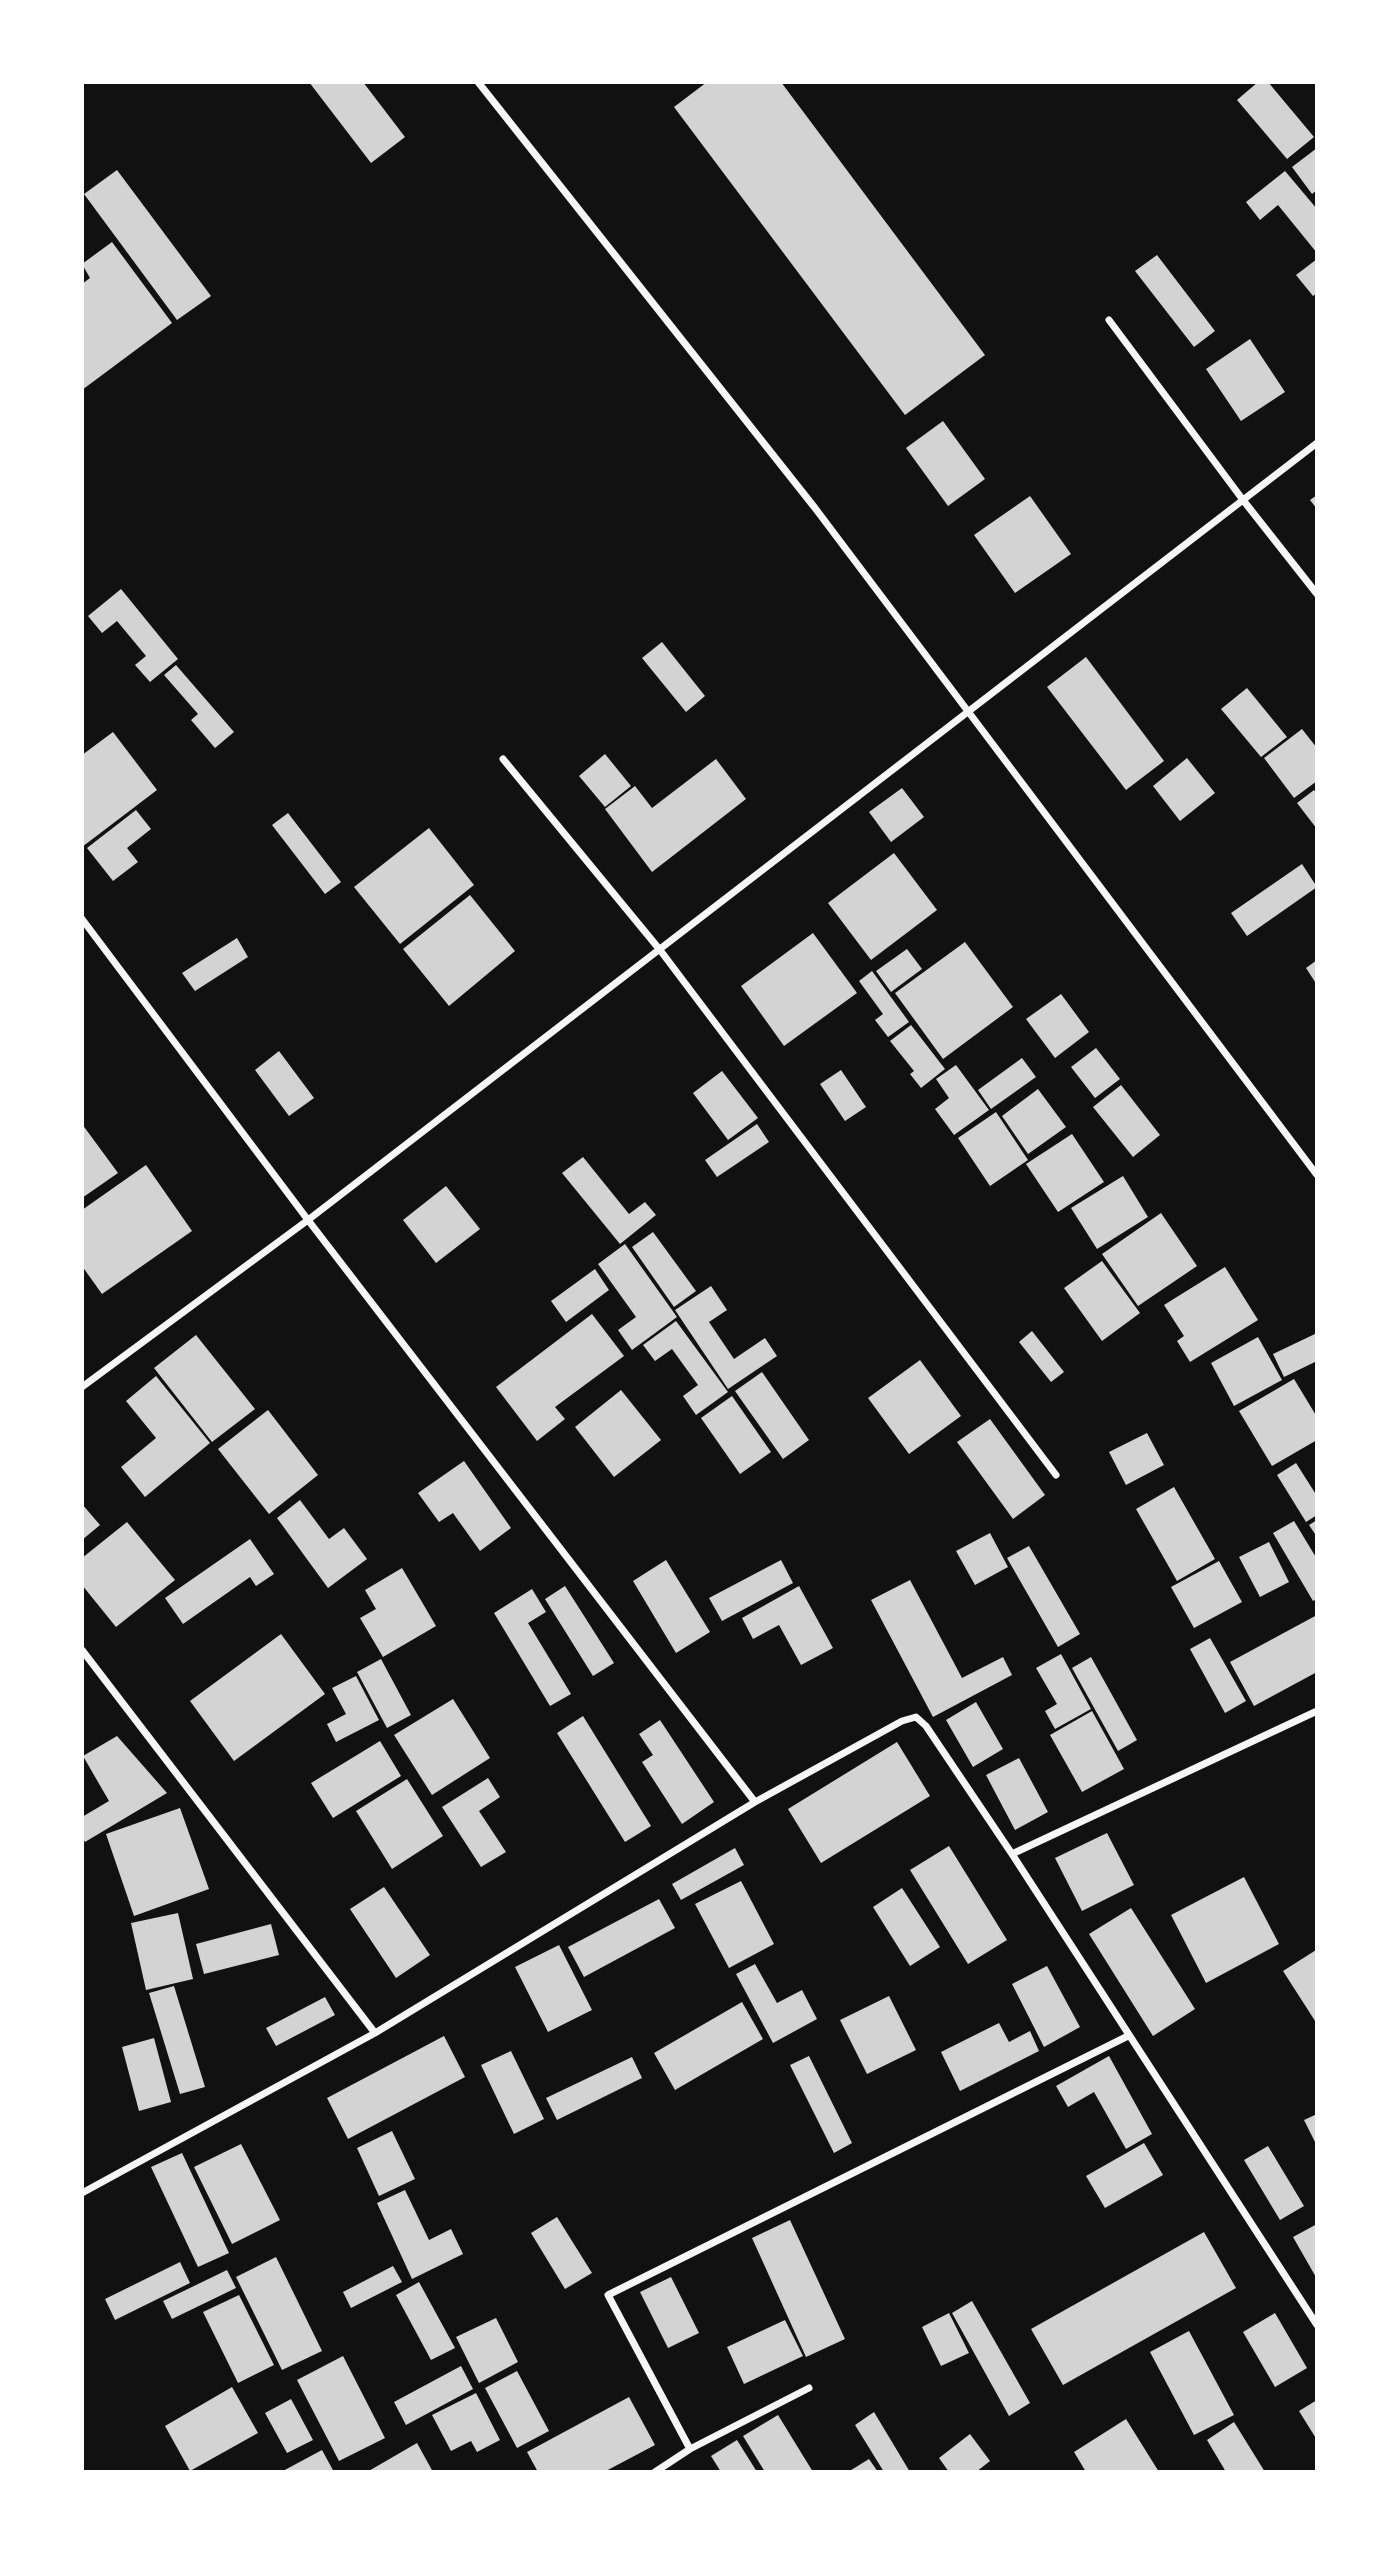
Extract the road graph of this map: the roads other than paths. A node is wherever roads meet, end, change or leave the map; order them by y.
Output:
1 (478, 82) edge
2 (1108, 320) dead end
3 (1317, 443) edge
4 (1243, 500) junction
5 (1317, 594) edge
6 (967, 713) junction
7 (503, 759) dead end
8 (82, 919) edge
9 (660, 950) junction
10 (1317, 1175) edge
11 (308, 1220) junction
12 (82, 1387) edge
13 (1056, 1475) dead end
14 (82, 1650) edge
15 (1317, 1711) edge
16 (755, 1802) junction
17 (1012, 1854) junction
18 (375, 2033) junction
19 (1128, 2036) junction
20 (82, 2193) edge
21 (1317, 2325) edge
22 (809, 2388) dead end
23 (690, 2449) junction
24 (655, 2472) edge

1 - 6 street
2 - 4 street
3 - 4 street
4 - 5 street
4 - 6 street
6 - 9 street
6 - 10 street
7 - 9 street
8 - 11 street
9 - 11 street
9 - 13 street
11 - 12 street
11 - 16 street
14 - 18 street
15 - 17 street
16 - 17 street
16 - 18 street
17 - 19 street
18 - 20 street
19 - 21 street
19 - 23 street
22 - 23 street
23 - 24 street

